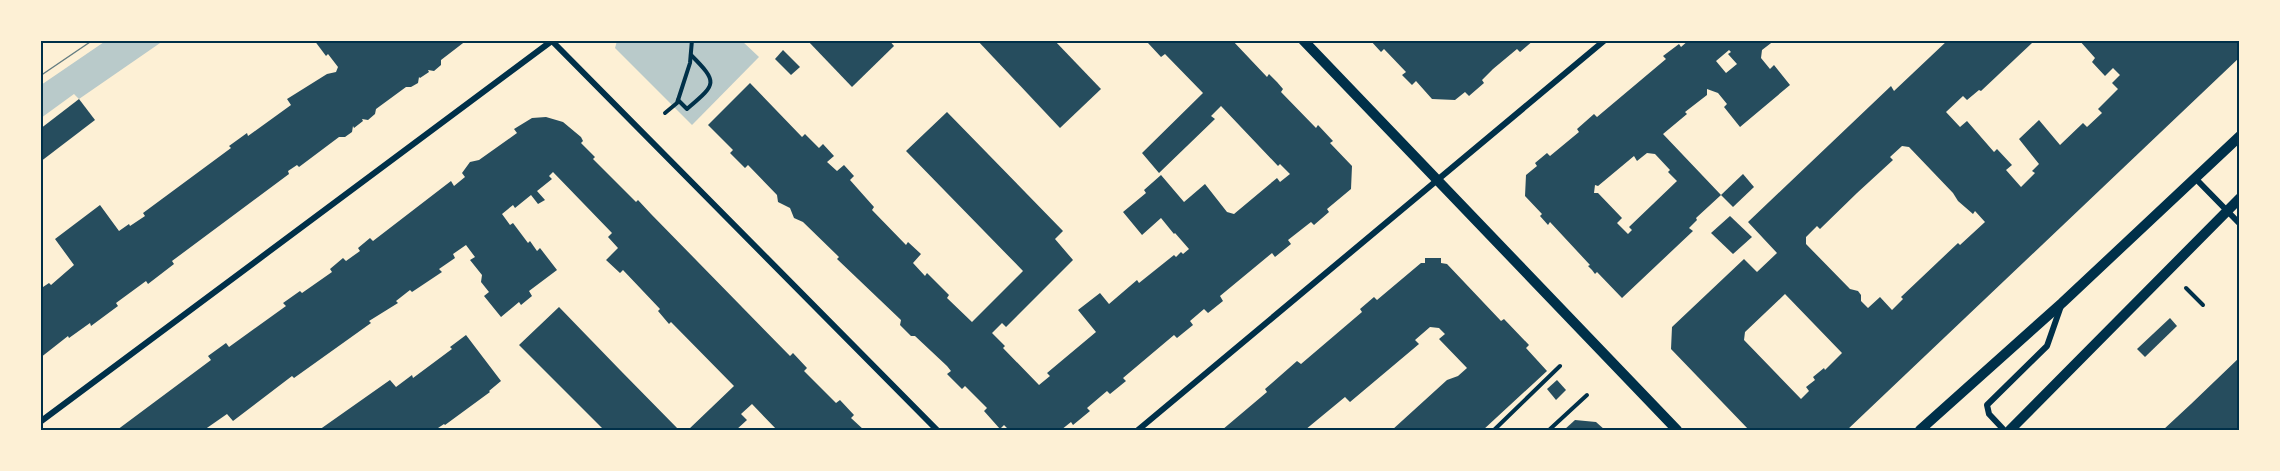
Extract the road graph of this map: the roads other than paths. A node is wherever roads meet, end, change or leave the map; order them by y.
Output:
1 (1303, 40) edge
2 (1605, 40) edge
3 (552, 41) edge
4 (2240, 136) edge
5 (2195, 178) junction
6 (1437, 180) junction
7 (2240, 198) edge
8 (2227, 211) junction
9 (2240, 224) edge
10 (2062, 303) junction
11 (40, 422) edge
12 (937, 430) edge
13 (1138, 430) edge
14 (1677, 430) edge
15 (1920, 430) edge
16 (2004, 430) edge
17 (2010, 430) edge

1 - 6 street
2 - 6 street
3 - 11 street
3 - 12 street
4 - 5 street
5 - 8 street
5 - 10 street
6 - 13 street
6 - 14 street
7 - 8 street
8 - 9 street
8 - 17 street
10 - 15 street
10 - 16 street

